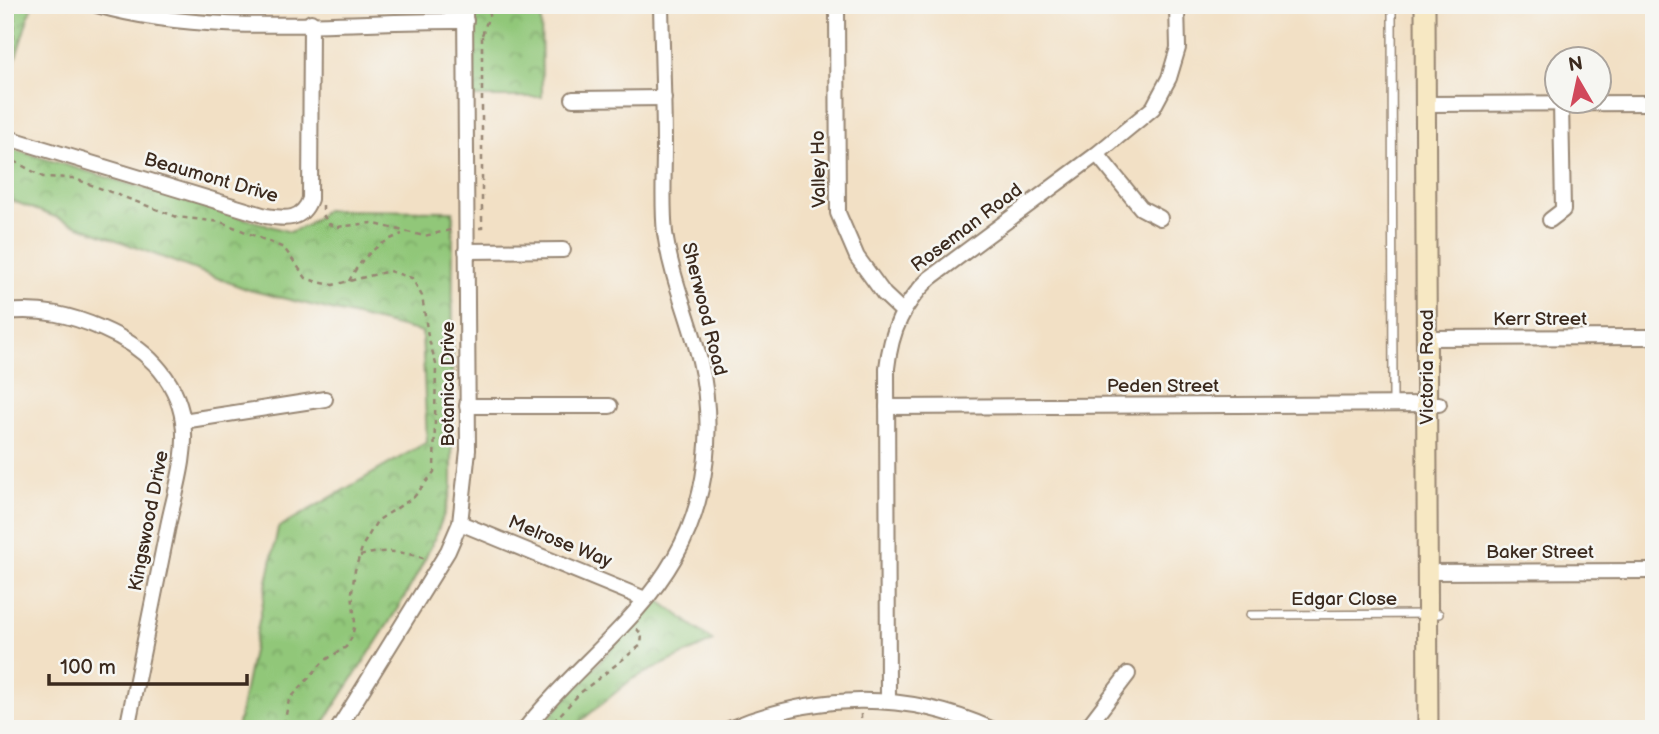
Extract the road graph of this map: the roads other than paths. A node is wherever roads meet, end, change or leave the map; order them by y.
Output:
1 (97, 5) edge
2 (465, 5) edge
3 (661, 5) edge
4 (836, 5) edge
5 (1177, 5) edge
6 (1392, 5) edge
7 (1425, 5) edge
8 (1437, 5) edge
9 (312, 22) junction
10 (466, 28) junction
11 (664, 98) junction
12 (573, 99) dead end
13 (1544, 103) edge
14 (1614, 103) edge
15 (1654, 103) edge
16 (1432, 104) junction
17 (1561, 116) edge
18 (5, 137) edge
19 (1097, 154) junction
20 (1160, 218) dead end
21 (1550, 220) dead end
22 (563, 250) dead end
23 (466, 251) junction
24 (902, 311) junction
25 (5, 312) edge
26 (1654, 337) edge
27 (1432, 338) junction
28 (325, 399) dead end
29 (1393, 405) junction
30 (1433, 405) junction
31 (467, 406) junction
32 (610, 406) dead end
33 (887, 407) junction
34 (183, 421) junction
35 (460, 523) junction
36 (1654, 571) edge
37 (1433, 572) junction
38 (645, 598) junction
39 (1433, 614) junction
40 (1250, 615) dead end
41 (1128, 674) dead end
42 (888, 701) junction
43 (127, 729) edge
44 (338, 729) edge
45 (526, 729) edge
46 (729, 729) edge
47 (991, 729) edge
48 (1086, 729) edge
49 (1428, 729) edge
50 (1439, 729) edge

1 - 9 street
2 - 10 street, Botanica Drive
3 - 11 street, Sherwood Road
4 - 24 street, Valley Ho
5 - 19 street, Roseman Road
6 - 29 lane, Victoria Road
7 - 16 main road, Victoria Road
8 - 16 main road, Victoria Road
9 - 10 street
9 - 18 street, Beaumont Drive
10 - 23 street, Botanica Drive
11 - 12 street
11 - 38 street, Sherwood Road
13 - 16 street
14 - 15 street
16 - 27 main road, Victoria Road
17 - 21 street
19 - 20 street
19 - 24 street, Roseman Road
22 - 23 street
23 - 31 street, Botanica Drive
24 - 33 street, Roseman Road
25 - 34 street, Kingswood Drive
26 - 27 street, Kerr Street
27 - 30 main road, Victoria Road
28 - 34 street
29 - 30 street, Peden Street
29 - 33 street, Peden Street
30 - 37 main road, Victoria Road
31 - 32 street
31 - 35 street, Botanica Drive
33 - 42 street, Roseman Road
34 - 43 street, Kingswood Drive
35 - 38 street, Melrose Way
35 - 44 street, Botanica Drive
36 - 37 street, Baker Street
37 - 39 main road, Victoria Road
38 - 45 street, Sherwood Road
39 - 40 lane, Edgar Close
39 - 49 main road, Victoria Road
39 - 50 main road, Victoria Road
41 - 48 street
42 - 46 street
42 - 47 street

